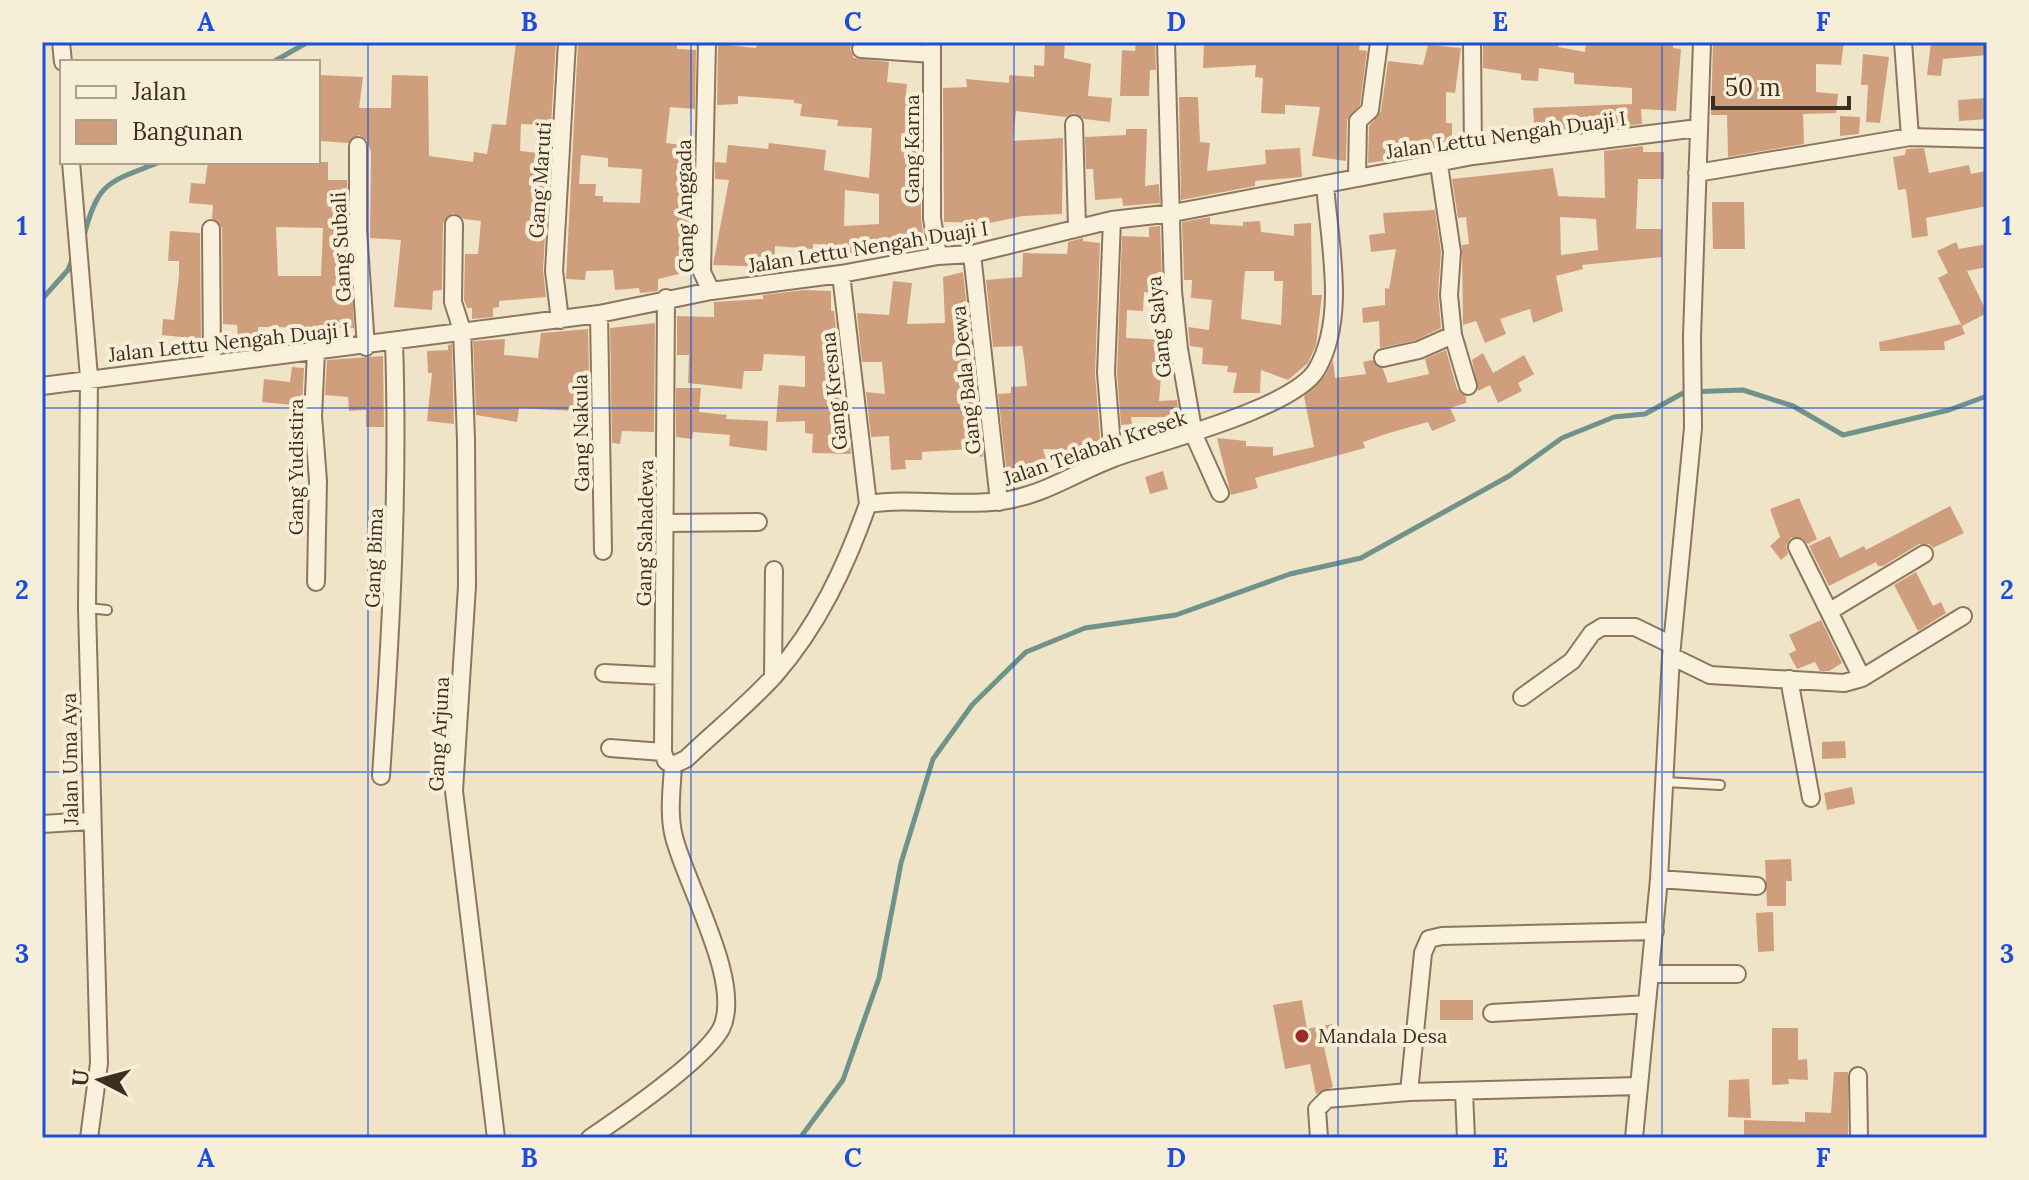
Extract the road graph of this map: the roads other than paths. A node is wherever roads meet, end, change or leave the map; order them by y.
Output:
1 (567, 42) edge
2 (707, 42) edge
3 (1166, 42) edge
4 (1379, 42) edge
5 (1472, 42) edge
6 (1702, 42) edge
7 (1903, 42) edge
8 (932, 48) edge
9 (861, 49) dead end
10 (1074, 124) dead end
11 (1698, 128) junction
12 (1910, 137) junction
13 (1987, 139) edge
14 (358, 146) dead end
15 (1473, 156) junction
16 (71, 164) edge
17 (1439, 165) junction
18 (1697, 173) junction
19 (1357, 177) junction
20 (1325, 184) junction
21 (1173, 213) junction
22 (1112, 220) junction
23 (454, 224) dead end
24 (1077, 227) junction
25 (211, 229) dead end
26 (972, 254) junction
27 (938, 256) junction
28 (841, 274) junction
29 (711, 291) junction
30 (666, 298) junction
31 (599, 314) junction
32 (560, 320) junction
33 (462, 330) junction
34 (1453, 335) junction
35 (394, 342) junction
36 (366, 347) junction
37 (316, 352) junction
38 (1383, 358) dead end
39 (212, 362) junction
40 (89, 377) junction
41 (42, 386) edge
42 (1468, 386) dead end
43 (1194, 435) junction
44 (1113, 458) junction
45 (1220, 493) dead end
46 (999, 502) junction
47 (868, 504) junction
48 (758, 522) dead end
49 (666, 523) junction
50 (1797, 547) dead end
51 (603, 551) dead end
52 (1924, 554) dead end
53 (774, 570) dead end
54 (316, 582) dead end
55 (87, 608) junction
56 (107, 610) dead end
57 (1830, 611) junction
58 (1963, 616) dead end
59 (1672, 650) junction
60 (604, 673) dead end
61 (663, 676) junction
62 (773, 677) junction
63 (1862, 678) junction
64 (1789, 679) junction
65 (1522, 697) dead end
66 (610, 748) dead end
67 (668, 758) junction
68 (381, 776) dead end
69 (1664, 782) junction
70 (1720, 785) dead end
71 (1811, 798) dead end
72 (91, 821) junction
73 (42, 824) edge
74 (1659, 879) junction
75 (1757, 886) dead end
76 (1655, 931) junction
77 (1651, 974) junction
78 (1737, 974) dead end
79 (1647, 1004) junction
80 (1492, 1013) dead end
81 (1858, 1076) dead end
82 (1639, 1086) junction
83 (1409, 1092) junction
84 (1464, 1092) junction
85 (89, 1138) edge
86 (496, 1138) edge
87 (590, 1138) edge
88 (1319, 1138) edge
89 (1466, 1138) edge
90 (1634, 1138) edge
91 (1859, 1138) edge

1 - 32 street, Gang Maruti
2 - 29 street, Gang Anggada
3 - 21 street, Gang Salya
4 - 19 street
5 - 15 street
6 - 11 street
7 - 12 street
8 - 9 street
8 - 27 street, Gang Karna
10 - 24 street
11 - 15 street, Jalan Lettu Nengah Duaji I
11 - 18 street
12 - 13 street
12 - 18 street
14 - 36 street, Gang Subali
15 - 17 street, Jalan Lettu Nengah Duaji I
16 - 40 street, Jalan Uma Aya
17 - 19 street, Jalan Lettu Nengah Duaji I
17 - 34 street
18 - 59 street
19 - 20 street, Jalan Lettu Nengah Duaji I
20 - 21 street, Jalan Lettu Nengah Duaji I
20 - 43 street, Jalan Telabah Kresek
21 - 22 street, Jalan Lettu Nengah Duaji I
21 - 43 street, Gang Salya
22 - 24 street, Jalan Lettu Nengah Duaji I
22 - 44 street
23 - 33 street, Gang Arjuna
24 - 26 street, Jalan Lettu Nengah Duaji I
25 - 39 street
26 - 27 street, Jalan Lettu Nengah Duaji I
26 - 46 street, Gang Bala Dewa
27 - 28 street, Jalan Lettu Nengah Duaji I
28 - 29 street, Jalan Lettu Nengah Duaji I
28 - 47 street, Gang Kresna
29 - 30 street, Jalan Lettu Nengah Duaji I
30 - 31 street, Jalan Lettu Nengah Duaji I
30 - 49 street, Gang Sahadewa
31 - 32 street, Jalan Lettu Nengah Duaji I
31 - 51 street, Gang Nakula
32 - 33 street, Jalan Lettu Nengah Duaji I
33 - 35 street, Jalan Lettu Nengah Duaji I
33 - 86 street, Gang Arjuna
34 - 38 street
34 - 42 street
35 - 36 street, Jalan Lettu Nengah Duaji I
35 - 68 street, Gang Bima
36 - 37 street, Jalan Lettu Nengah Duaji I
37 - 39 street, Jalan Lettu Nengah Duaji I
37 - 54 street, Gang Yudistira
39 - 40 street, Jalan Lettu Nengah Duaji I
40 - 41 street, Jalan Lettu Nengah Duaji I
40 - 55 street, Jalan Uma Aya
43 - 44 street, Jalan Telabah Kresek
43 - 45 street, Gang Salya
44 - 46 street, Jalan Telabah Kresek
46 - 47 street, Jalan Telabah Kresek
47 - 62 street
48 - 49 street
49 - 61 street, Gang Sahadewa
50 - 57 street
52 - 57 street
53 - 62 street
55 - 56 lane
55 - 72 street, Jalan Uma Aya
57 - 63 street
58 - 63 street
59 - 64 street
59 - 65 street
59 - 69 street
60 - 61 street
61 - 67 street, Gang Sahadewa
62 - 67 street
63 - 64 street
64 - 71 street
66 - 67 street
67 - 87 street, Gang Sahadewa
69 - 70 lane
69 - 74 street
72 - 73 street
72 - 85 street, Jalan Uma Aya
74 - 75 street
74 - 76 street
76 - 77 street
76 - 83 street
77 - 78 street
77 - 79 street
79 - 80 street
79 - 82 street
81 - 91 street
82 - 84 street
82 - 90 street
83 - 84 street
83 - 88 street
84 - 89 street

